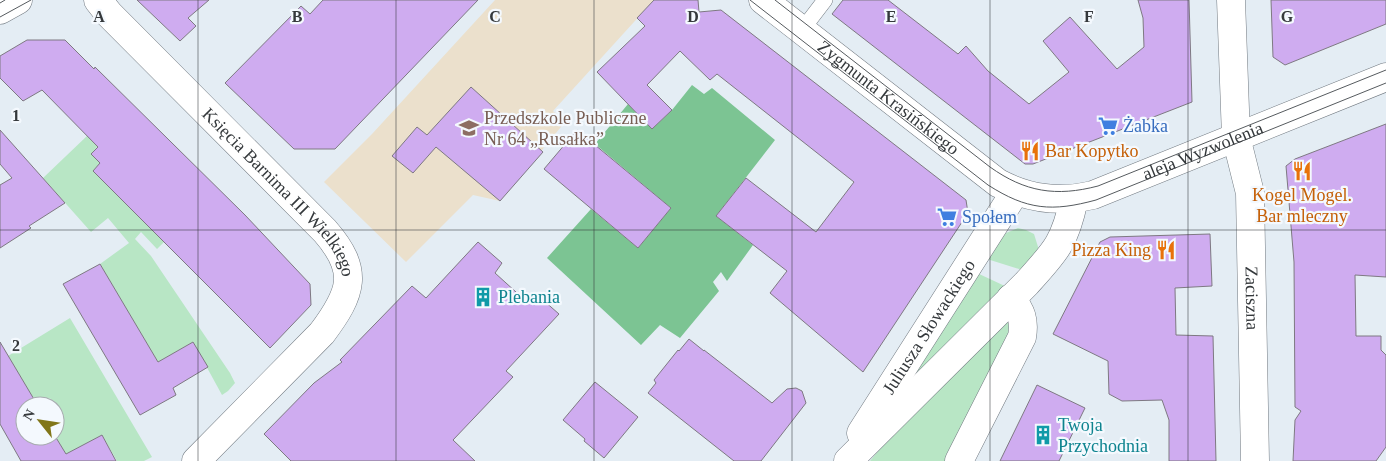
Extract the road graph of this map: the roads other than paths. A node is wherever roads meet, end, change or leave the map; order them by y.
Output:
1 (18, 0) edge
2 (98, 0) edge
3 (762, 0) edge
4 (825, 0) edge
5 (1231, 0) edge
6 (0, 10) edge
7 (802, 30) junction
8 (1386, 77) edge
9 (1236, 137) junction
10 (1015, 192) junction
11 (1074, 199) junction
12 (1011, 298) junction
13 (196, 461) edge
14 (842, 461) edge
15 (848, 461) edge
16 (959, 461) edge
17 (1255, 461) edge

1 - 6 street
2 - 13 street, Księcia Barnima III Wielkiego
3 - 7 street, Zygmunta Krasińskiego
4 - 7 lane
5 - 9 street, Zaciszna
7 - 10 street, Zygmunta Krasińskiego
8 - 9 street, aleja Wyzwolenia
9 - 11 street, aleja Wyzwolenia
9 - 17 street, Zaciszna
10 - 11 street, aleja Wyzwolenia
10 - 14 street, Juliusza Słowackiego
11 - 12 street, Juliusza Słowackiego
12 - 15 street, Juliusza Słowackiego
12 - 16 street

